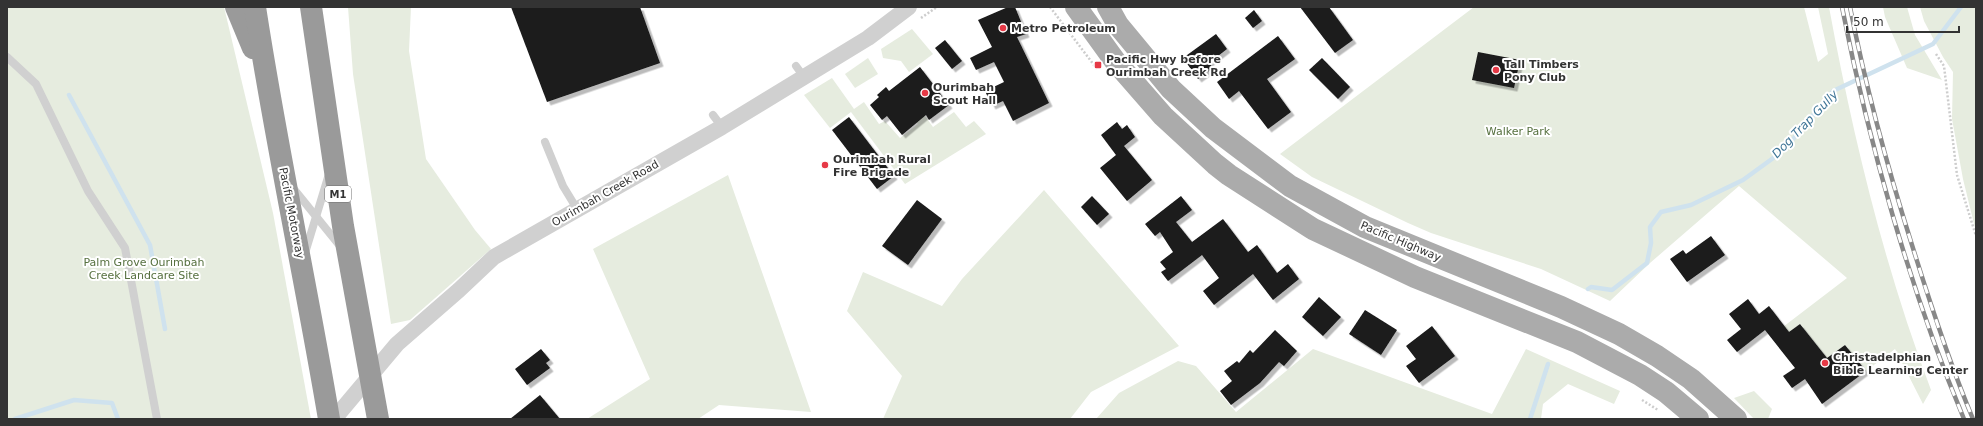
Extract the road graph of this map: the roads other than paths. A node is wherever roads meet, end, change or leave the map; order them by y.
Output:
1 (236, 7) edge
2 (255, 7) edge
3 (311, 7) edge
4 (324, 7) edge
5 (909, 7) edge
6 (1076, 7) edge
7 (1108, 7) edge
8 (7, 57) edge
9 (320, 71) junction
10 (266, 82) junction
11 (546, 142) dead end
12 (333, 162) junction
13 (285, 178) junction
14 (577, 209) junction
15 (316, 216) junction
16 (348, 256) junction
17 (302, 264) junction
18 (157, 419) edge
19 (329, 419) edge
20 (334, 419) edge
21 (378, 419) edge
22 (1698, 419) edge
23 (1736, 419) edge

1 - 10 highway
2 - 10 highway, Pacific Motorway
3 - 9 highway, M1
4 - 9 highway
5 - 14 street, Ourimbah Creek Road
6 - 22 main road
7 - 23 main road, Pacific Highway
8 - 18 lane
9 - 12 highway, M1
10 - 13 highway, Pacific Motorway
11 - 14 lane
12 - 15 lane
12 - 16 highway, M1
13 - 15 lane
13 - 17 highway, Pacific Motorway
14 - 20 street, Ourimbah Creek Road
15 - 16 lane
15 - 17 lane
16 - 21 highway, M1
17 - 19 highway, Pacific Motorway

